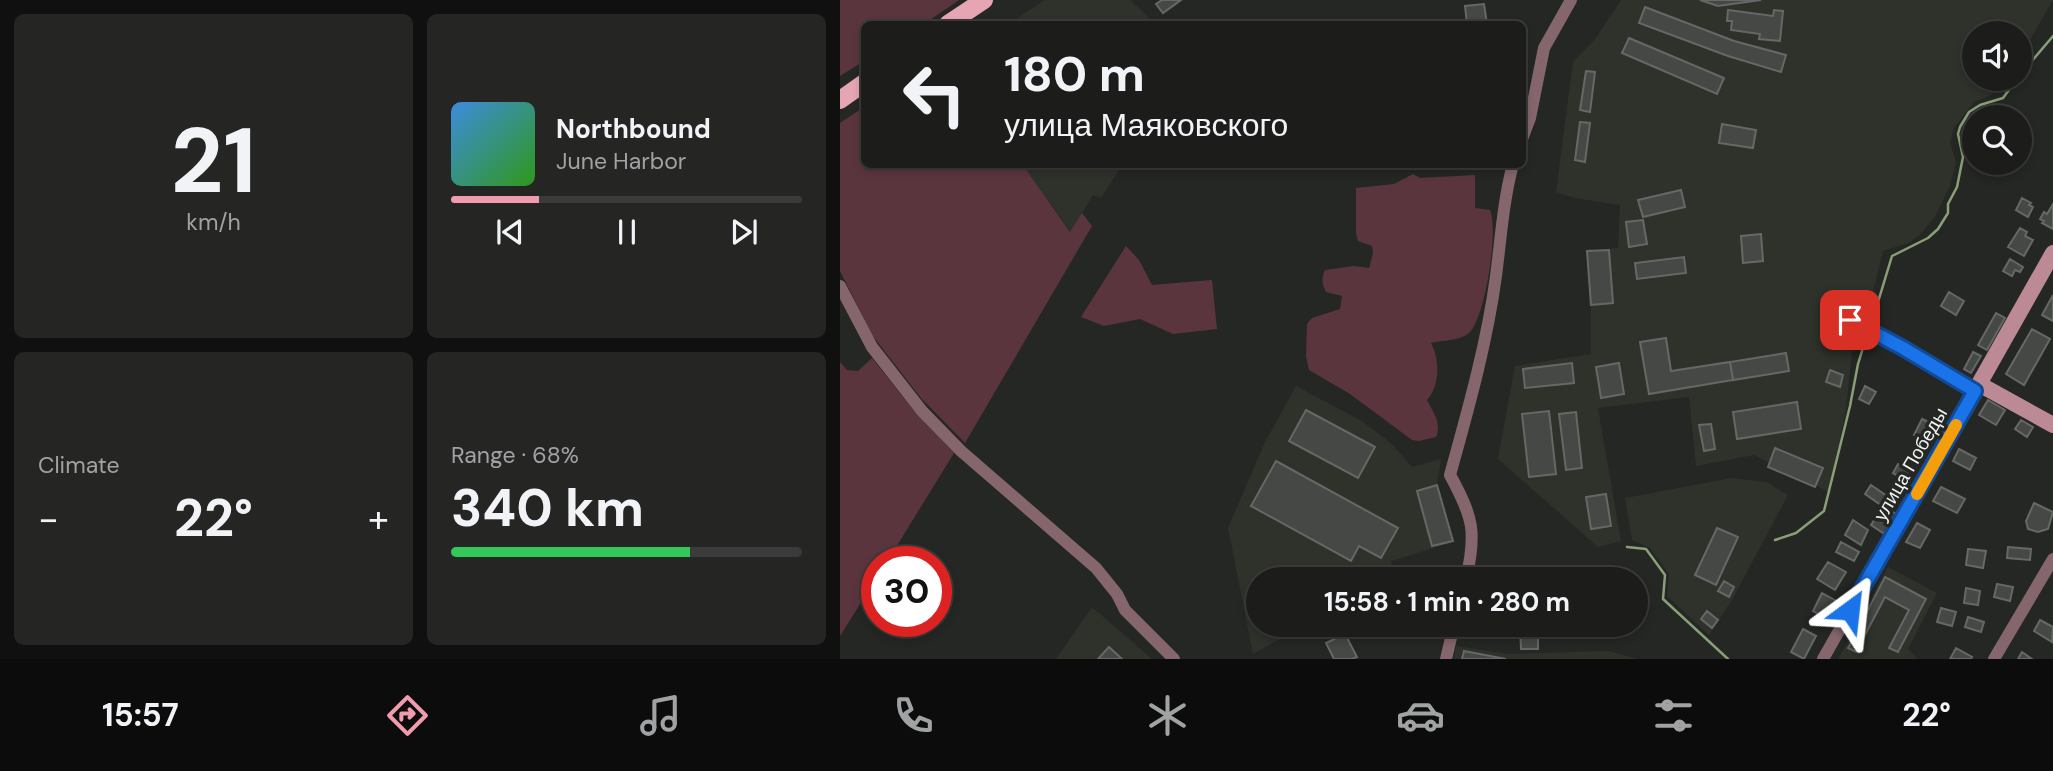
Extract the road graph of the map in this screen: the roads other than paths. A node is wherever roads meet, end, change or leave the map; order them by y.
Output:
1 (984, 0) edge
2 (1571, 0) edge
3 (952, 21) edge
4 (861, 85) edge
5 (840, 100) edge
6 (1526, 128) edge
7 (1512, 168) edge
8 (2053, 253) edge
9 (840, 286) edge
10 (1850, 320) dead end
11 (1977, 388) junction
12 (2053, 425) edge
13 (2053, 559) edge
14 (1469, 567) edge
15 (1451, 637) edge
16 (1174, 659) edge
17 (1446, 659) edge
18 (1823, 659) edge
19 (1994, 659) edge

1 - 3 main road
2 - 6 street
4 - 5 main road
7 - 14 street
8 - 11 street, улица Победы
9 - 16 street
10 - 11 street
11 - 12 street
11 - 18 street, улица Победы
13 - 19 street
15 - 17 street

